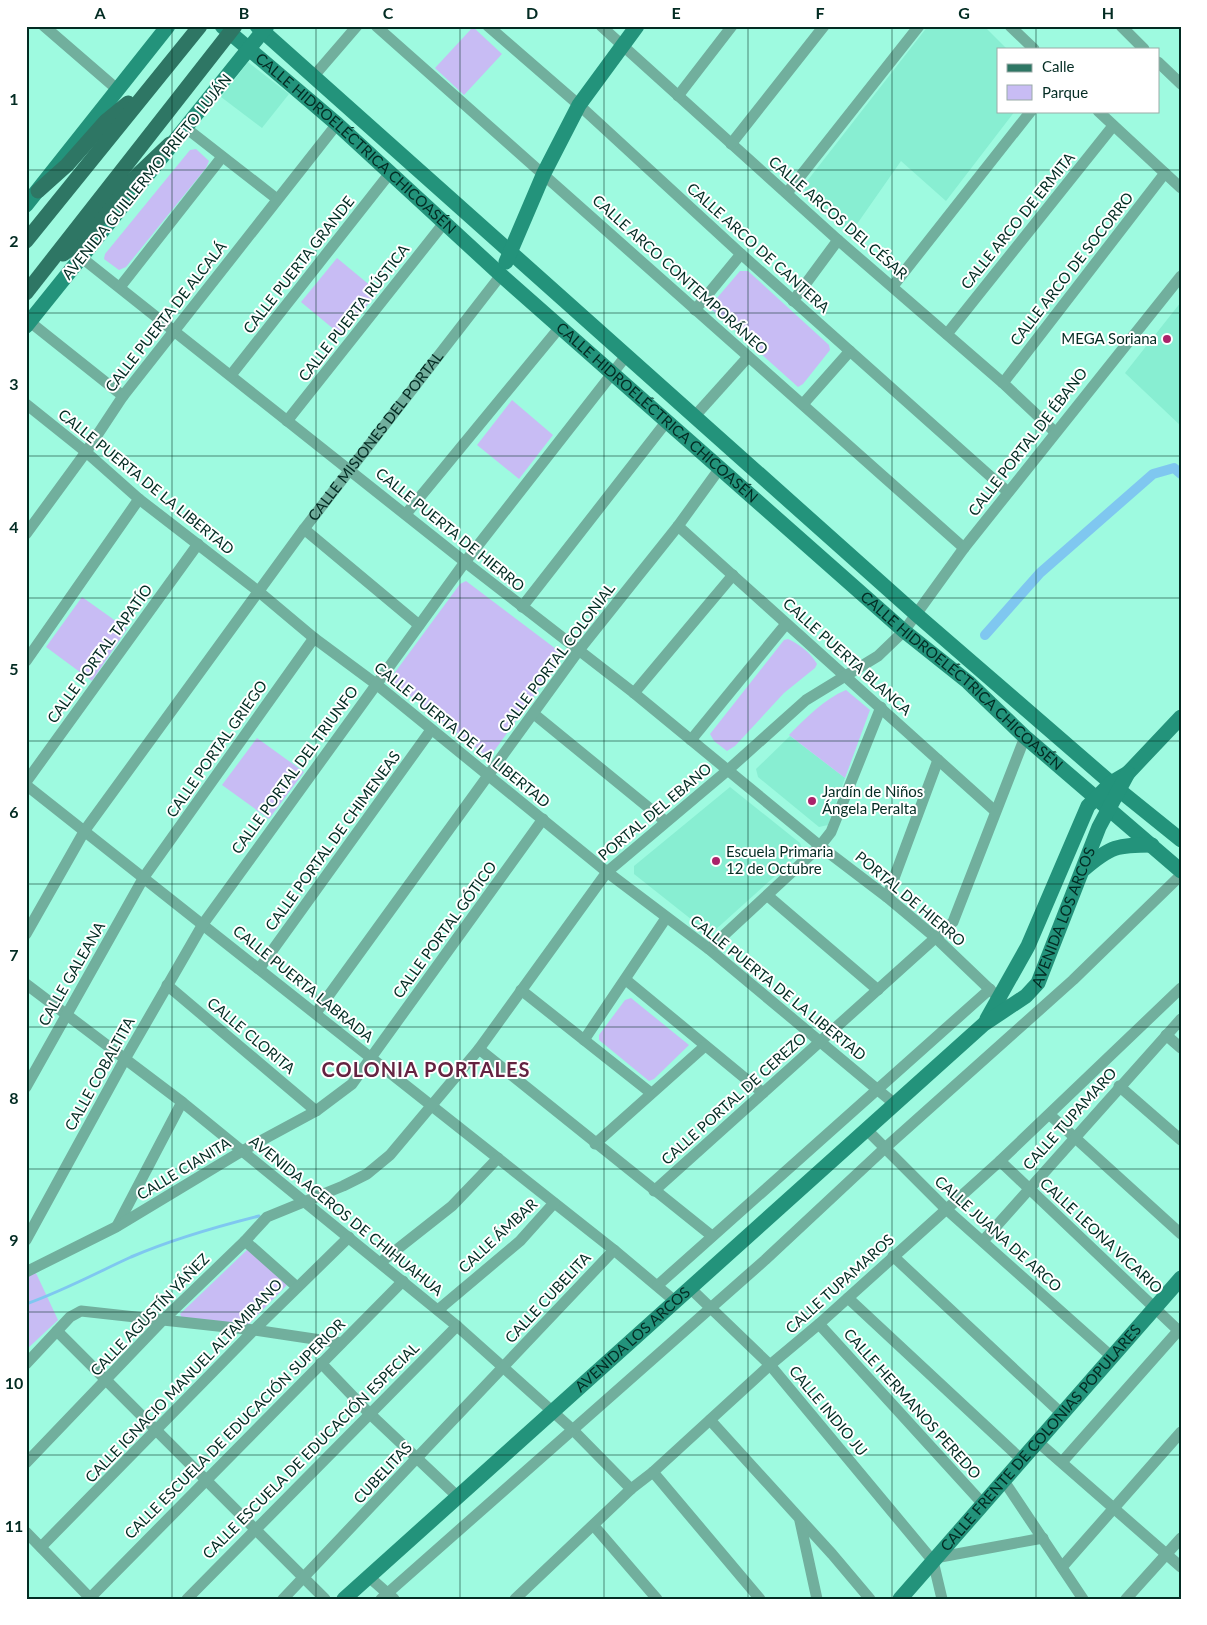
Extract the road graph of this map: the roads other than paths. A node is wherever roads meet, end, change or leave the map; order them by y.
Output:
1 (44, 26) edge
2 (168, 26) edge
3 (200, 26) edge
4 (357, 26) edge
5 (376, 26) edge
6 (488, 26) edge
7 (600, 26) edge
8 (637, 26) edge
9 (732, 26) edge
10 (824, 26) edge
11 (919, 26) edge
12 (1010, 26) edge
13 (1120, 26) edge
14 (229, 28) edge
15 (262, 28) edge
16 (622, 45) junction
17 (1033, 48) edge
18 (1143, 48) edge
19 (249, 49) junction
20 (1160, 64) edge
21 (313, 77) junction
22 (1181, 84) edge
23 (147, 89) junction
24 (118, 90) junction
25 (678, 96) junction
26 (579, 104) junction
27 (1030, 112) edge
28 (1099, 112) edge
29 (336, 124) junction
30 (1113, 126) junction
31 (186, 128) junction
32 (170, 144) junction
33 (731, 144) junction
34 (222, 157) junction
35 (390, 173) junction
36 (544, 173) junction
37 (1165, 174) junction
38 (1181, 188) edge
39 (38, 191) junction
40 (787, 193) junction
41 (276, 199) junction
42 (26, 205) edge
43 (444, 223) junction
44 (26, 240) edge
45 (838, 240) junction
46 (510, 254) junction
47 (741, 254) junction
48 (82, 258) junction
49 (48, 266) junction
50 (500, 275) junction
51 (1181, 276) edge
52 (893, 286) junction
53 (120, 287) junction
54 (26, 293) edge
55 (793, 301) junction
56 (695, 310) junction
57 (28, 324) edge
58 (560, 327) junction
59 (174, 330) junction
60 (946, 334) junction
61 (850, 351) junction
62 (626, 356) junction
63 (748, 357) junction
64 (612, 373) junction
65 (231, 375) junction
66 (1003, 383) junction
67 (123, 396) junction
68 (803, 404) junction
69 (30, 407) edge
70 (694, 417) junction
71 (26, 420) edge
72 (287, 421) junction
73 (667, 421) junction
74 (1054, 432) junction
75 (86, 452) junction
76 (720, 468) junction
77 (350, 469) junction
78 (1008, 492) junction
79 (139, 499) junction
80 (406, 514) junction
81 (678, 526) junction
82 (304, 528) junction
83 (26, 534) edge
84 (198, 544) junction
85 (964, 548) junction
86 (465, 562) junction
87 (733, 575) junction
88 (258, 591) junction
89 (522, 606) junction
90 (917, 615) junction
91 (786, 624) junction
92 (419, 626) junction
93 (904, 631) junction
94 (314, 638) junction
95 (579, 650) junction
96 (26, 661) edge
97 (844, 675) junction
98 (376, 684) junction
99 (634, 693) junction
100 (881, 707) junction
101 (534, 714) junction
102 (1181, 716) edge
103 (431, 730) junction
104 (1025, 737) junction
105 (691, 740) junction
106 (938, 760) junction
107 (728, 770) junction
108 (488, 774) junction
109 (26, 783) edge
110 (1115, 787) junction
111 (1095, 797) junction
112 (1107, 809) junction
113 (995, 811) junction
114 (543, 819) junction
115 (665, 821) junction
116 (85, 830) junction
117 (1181, 840) edge
118 (1152, 845) junction
119 (820, 846) junction
120 (1083, 870) junction
121 (1181, 871) edge
122 (607, 872) junction
123 (1181, 875) edge
124 (144, 877) junction
125 (768, 896) junction
126 (886, 897) junction
127 (666, 918) junction
128 (203, 924) junction
129 (26, 934) edge
130 (936, 938) junction
131 (708, 950) junction
132 (259, 969) junction
133 (626, 980) junction
134 (26, 984) edge
135 (167, 985) junction
136 (1181, 988) edge
137 (521, 990) junction
138 (878, 990) junction
139 (999, 998) junction
140 (66, 1013) junction
141 (316, 1013) junction
142 (1181, 1019) edge
143 (1166, 1035) junction
144 (584, 1040) junction
145 (820, 1042) junction
146 (705, 1046) junction
147 (1181, 1048) edge
148 (479, 1049) junction
149 (125, 1059) junction
150 (372, 1059) junction
151 (1119, 1086) junction
152 (26, 1087) edge
153 (879, 1088) junction
154 (651, 1093) junction
155 (763, 1093) junction
156 (182, 1102) junction
157 (896, 1105) junction
158 (432, 1106) junction
159 (316, 1111) junction
160 (1050, 1115) junction
161 (868, 1131) junction
162 (1073, 1138) junction
163 (1181, 1140) edge
164 (595, 1144) junction
165 (885, 1148) junction
166 (242, 1151) junction
167 (498, 1158) junction
168 (1000, 1161) junction
169 (1028, 1189) junction
170 (654, 1190) junction
171 (304, 1202) junction
172 (554, 1203) junction
173 (946, 1209) junction
174 (116, 1227) junction
175 (1181, 1234) edge
176 (712, 1236) junction
177 (349, 1237) junction
178 (26, 1240) edge
179 (245, 1241) junction
180 (983, 1241) junction
181 (614, 1250) junction
182 (894, 1256) junction
183 (381, 1262) junction
184 (26, 1272) edge
185 (1181, 1278) edge
186 (403, 1281) junction
187 (658, 1285) junction
188 (297, 1287) junction
189 (691, 1288) junction
190 (848, 1298) junction
191 (676, 1302) junction
192 (711, 1307) junction
193 (1155, 1308) junction
194 (438, 1310) junction
195 (162, 1320) junction
196 (819, 1324) junction
197 (457, 1326) junction
198 (254, 1330) junction
199 (57, 1331) junction
200 (1180, 1332) edge
201 (341, 1343) junction
202 (1111, 1356) junction
203 (322, 1363) junction
204 (26, 1364) edge
205 (770, 1365) junction
206 (504, 1367) junction
207 (107, 1381) junction
208 (553, 1412) junction
209 (369, 1413) junction
210 (1062, 1414) junction
211 (710, 1420) junction
212 (572, 1429) junction
213 (156, 1431) junction
214 (1181, 1432) edge
215 (1038, 1442) junction
216 (416, 1459) junction
217 (1022, 1460) junction
218 (1062, 1462) junction
219 (26, 1463) edge
220 (653, 1472) junction
221 (206, 1481) junction
222 (1004, 1481) junction
223 (632, 1489) junction
224 (458, 1497) junction
225 (983, 1504) junction
226 (1116, 1508) junction
227 (800, 1521) junction
228 (594, 1526) junction
229 (254, 1529) junction
230 (26, 1532) edge
231 (1042, 1538) junction
232 (1181, 1538) edge
233 (41, 1547) junction
234 (1166, 1554) junction
235 (934, 1560) junction
236 (1062, 1567) junction
237 (1181, 1567) edge
238 (369, 1577) junction
239 (304, 1578) junction
240 (387, 1597) edge
241 (90, 1598) edge
242 (188, 1599) edge
243 (283, 1599) edge
244 (325, 1599) edge
245 (344, 1599) edge
246 (516, 1599) edge
247 (658, 1599) edge
248 (760, 1599) edge
249 (817, 1599) edge
250 (870, 1599) edge
251 (900, 1599) edge
252 (942, 1599) edge
253 (1083, 1599) edge
254 (1126, 1599) edge

1 - 24 street
2 - 24 main road
3 - 23 main road
4 - 21 street
5 - 36 street, CALLE ARCO CONTEMPORÁNEO
6 - 26 street, CALLE ARCO DE CANTERA
7 - 16 street, CALLE ARCOS DEL CÉSAR
8 - 16 main road, CALLE MISIONES DEL PORTAL
9 - 25 street
10 - 33 street
11 - 40 street
12 - 17 street
13 - 18 street
14 - 19 main road, CALLE HIDROELÉCTRICA CHICOASÉN
14 - 49 main road, AVENIDA GUILLERMO PRIETO LUJÁN
15 - 19 main road, AVENIDA GUILLERMO PRIETO LUJÁN
15 - 21 main road, CALLE HIDROELÉCTRICA CHICOASÉN
16 - 25 street, CALLE ARCOS DEL CÉSAR
16 - 26 main road, CALLE MISIONES DEL PORTAL
19 - 29 main road, CALLE HIDROELÉCTRICA CHICOASÉN
19 - 31 main road, AVENIDA GUILLERMO PRIETO LUJÁN
20 - 22 street
21 - 46 main road, CALLE HIDROELÉCTRICA CHICOASÉN
23 - 39 main road
23 - 44 main road
24 - 39 main road
25 - 33 street, CALLE ARCOS DEL CÉSAR
26 - 36 main road, CALLE MISIONES DEL PORTAL
26 - 47 street, CALLE ARCO DE CANTERA
27 - 52 street
28 - 30 street
29 - 35 main road, CALLE HIDROELÉCTRICA CHICOASÉN
29 - 41 street, CALLE PUERTA DE ALCALÁ
30 - 37 street
30 - 60 street, CALLE ARCO DE ERMITA
31 - 32 main road, AVENIDA GUILLERMO PRIETO LUJÁN
31 - 34 street
32 - 48 main road, AVENIDA GUILLERMO PRIETO LUJÁN
32 - 49 main road
33 - 40 street, CALLE ARCOS DEL CÉSAR
34 - 41 street
34 - 53 street
35 - 43 main road, CALLE HIDROELÉCTRICA CHICOASÉN
35 - 65 street, CALLE PUERTA GRANDE
36 - 46 main road, CALLE MISIONES DEL PORTAL
36 - 56 street, CALLE ARCO CONTEMPORÁNEO
37 - 38 street
37 - 66 street, CALLE ARCO DE SOCORRO
39 - 42 main road
40 - 45 street, CALLE ARCOS DEL CÉSAR
41 - 59 street, CALLE PUERTA DE ALCALÁ
43 - 50 main road, CALLE HIDROELÉCTRICA CHICOASÉN
43 - 72 street, CALLE PUERTA RÚSTICA
45 - 52 street, CALLE ARCOS DEL CÉSAR
45 - 55 street
46 - 50 main road, CALLE MISIONES DEL PORTAL
46 - 62 main road, CALLE HIDROELÉCTRICA CHICOASÉN
47 - 55 street, CALLE ARCO DE CANTERA
47 - 56 street
48 - 53 street, CALLE PUERTA DE HIERRO
48 - 57 main road, AVENIDA GUILLERMO PRIETO LUJÁN
49 - 54 main road, AVENIDA GUILLERMO PRIETO LUJÁN
50 - 58 main road, CALLE HIDROELÉCTRICA CHICOASÉN
50 - 77 street, CALLE MISIONES DEL PORTAL
51 - 74 street, CALLE PORTAL DE ÉBANO
52 - 60 street, CALLE ARCOS DEL CÉSAR
53 - 59 street, CALLE PUERTA DE HIERRO
55 - 61 street, CALLE ARCO DE CANTERA
56 - 63 street, CALLE ARCO CONTEMPORÁNEO
57 - 67 street
58 - 64 main road, CALLE HIDROELÉCTRICA CHICOASÉN
58 - 80 street
59 - 65 street, CALLE PUERTA DE HIERRO
59 - 67 street, CALLE PUERTA DE ALCALÁ
60 - 66 street, CALLE ARCOS DEL CÉSAR
61 - 68 street
61 - 78 street, CALLE ARCO DE CANTERA
62 - 64 street, CALLE PORTAL DEL TRIUNFO
62 - 70 main road, CALLE HIDROELÉCTRICA CHICOASÉN
63 - 68 street, CALLE ARCO CONTEMPORÁNEO
63 - 70 street
64 - 73 main road, CALLE HIDROELÉCTRICA CHICOASÉN
64 - 86 street, CALLE PORTAL DEL TRIUNFO
65 - 72 street, CALLE PUERTA DE HIERRO
66 - 74 street, CALLE ARCOS DEL CÉSAR
67 - 75 street, CALLE PUERTA DE ALCALÁ
68 - 85 street, CALLE ARCO CONTEMPORÁNEO
69 - 71 street
69 - 75 street, CALLE PUERTA DE LA LIBERTAD
70 - 90 main road, CALLE HIDROELÉCTRICA CHICOASÉN
72 - 77 street, CALLE PUERTA DE HIERRO
73 - 76 main road, CALLE HIDROELÉCTRICA CHICOASÉN
73 - 89 street
74 - 78 street, CALLE PORTAL DE ÉBANO
75 - 79 street, CALLE PUERTA DE LA LIBERTAD
75 - 83 street, CALLE PUERTA DE ALCALÁ
76 - 81 street, CALLE PORTAL COLONIAL
76 - 93 main road, CALLE HIDROELÉCTRICA CHICOASÉN
77 - 80 street, CALLE PUERTA DE HIERRO
77 - 82 street, CALLE MISIONES DEL PORTAL
78 - 85 street, CALLE PORTAL DE ÉBANO
79 - 84 street, CALLE PUERTA DE LA LIBERTAD
79 - 96 street
80 - 86 street, CALLE PUERTA DE HIERRO
81 - 87 street, CALLE PUERTA BLANCA
81 - 95 street, CALLE PORTAL COLONIAL
82 - 88 street, CALLE MISIONES DEL PORTAL
82 - 92 street
84 - 88 street, CALLE PUERTA DE LA LIBERTAD
84 - 109 street, CALLE PORTAL TAPATÍO
85 - 90 street, CALLE PORTAL DE ÉBANO
86 - 89 street, CALLE PUERTA DE HIERRO
86 - 92 street, CALLE PORTAL DEL TRIUNFO
87 - 91 street, CALLE PUERTA BLANCA
87 - 99 street
88 - 94 street, CALLE PUERTA DE LA LIBERTAD
88 - 116 street, CALLE MISIONES DEL PORTAL
89 - 95 street, CALLE PUERTA DE HIERRO
90 - 93 street, CALLE PORTAL DE ÉBANO
90 - 110 main road, CALLE HIDROELÉCTRICA CHICOASÉN
91 - 97 street, CALLE PUERTA BLANCA
91 - 105 street
92 - 98 street, CALLE PORTAL DEL TRIUNFO
93 - 97 street, PORTAL DEL EBANO
93 - 104 main road, CALLE HIDROELÉCTRICA CHICOASÉN
94 - 98 street, CALLE PUERTA DE LA LIBERTAD
94 - 124 street, CALLE PORTAL GRIEGO
95 - 99 street, CALLE PUERTA DE HIERRO
95 - 101 street, CALLE PORTAL COLONIAL
97 - 100 street, CALLE PUERTA BLANCA
97 - 107 street, PORTAL DEL EBANO
98 - 103 street, CALLE PUERTA DE LA LIBERTAD
98 - 128 street, CALLE PORTAL DEL TRIUNFO
99 - 105 street, CALLE PUERTA DE HIERRO
100 - 106 street, CALLE PUERTA BLANCA
100 - 119 street
101 - 108 street, CALLE PORTAL COLONIAL
101 - 115 street
102 - 110 main road
103 - 108 street, CALLE PUERTA DE LA LIBERTAD
103 - 132 street, CALLE PORTAL DE CHIMENEAS
104 - 111 main road, CALLE HIDROELÉCTRICA CHICOASÉN
104 - 113 street, CALLE PORTAL DE CEREZO
105 - 107 street, CALLE PUERTA DE HIERRO
106 - 113 street, CALLE PUERTA BLANCA
106 - 126 street
107 - 115 street, PORTAL DEL EBANO
107 - 119 street, PORTAL DE HIERRO
108 - 114 street, CALLE PUERTA DE LA LIBERTAD
108 - 141 street, CALLE PORTAL COLONIAL
109 - 116 street, CALLE PUERTA LABRADA
110 - 111 main road, AVENIDA LOS ARCOS
110 - 112 main road, AVENIDA LOS ARCOS
110 - 117 main road, CALLE HIDROELÉCTRICA CHICOASÉN
111 - 112 main road, CALLE HIDROELÉCTRICA CHICOASÉN
111 - 139 main road, AVENIDA LOS ARCOS
112 - 118 main road, CALLE HIDROELÉCTRICA CHICOASÉN
112 - 120 main road, AVENIDA LOS ARCOS
113 - 130 street, CALLE PORTAL DE CEREZO
114 - 122 street, CALLE PUERTA DE LA LIBERTAD
114 - 150 street, CALLE PORTAL GÓTICO
115 - 122 street, PORTAL DEL EBANO
116 - 124 street, CALLE PUERTA LABRADA
116 - 129 street, CALLE MISIONES DEL PORTAL
118 - 120 main road
118 - 121 main road, CALLE HIDROELÉCTRICA CHICOASÉN
119 - 125 street
119 - 126 street, PORTAL DE HIERRO
120 - 139 main road, AVENIDA LOS ARCOS
122 - 127 street, CALLE PUERTA DE LA LIBERTAD
122 - 137 street, PORTAL DEL EBANO
123 - 165 street
124 - 128 street, CALLE PUERTA LABRADA
124 - 140 street, CALLE GALEANA
125 - 131 street
125 - 138 street
126 - 130 street, PORTAL DE HIERRO
127 - 131 street, CALLE PUERTA DE LA LIBERTAD
127 - 133 street
128 - 132 street, CALLE PUERTA LABRADA
128 - 135 street, CALLE COBALTITA
130 - 138 street, CALLE PORTAL DE CEREZO
130 - 139 street, PORTAL DE HIERRO
131 - 145 street, CALLE PUERTA DE LA LIBERTAD
132 - 141 street, CALLE PUERTA LABRADA
133 - 144 street
133 - 146 street
134 - 140 street, AVENIDA ACEROS DE CHIHUAHUA
135 - 149 street, CALLE COBALTITA
135 - 159 street, CALLE CLORITA
136 - 160 street, CALLE TUPAMAROS
137 - 144 street
137 - 148 street, PORTAL DEL EBANO
138 - 145 street, CALLE PORTAL DE CEREZO
139 - 153 street, AVENIDA LOS ARCOS
139 - 157 main road, AVENIDA LOS ARCOS
140 - 149 street, AVENIDA ACEROS DE CHIHUAHUA
140 - 152 street, CALLE GALEANA
141 - 150 street, CALLE PUERTA LABRADA
142 - 143 street, CALLE TUPAMARO
143 - 147 street
143 - 151 street, CALLE TUPAMARO
144 - 154 street
145 - 153 street, CALLE PUERTA DE LA LIBERTAD
145 - 155 street, CALLE PORTAL DE CEREZO
146 - 154 street
146 - 155 street
148 - 158 street, PORTAL DEL EBANO
148 - 164 street
149 - 156 street, AVENIDA ACEROS DE CHIHUAHUA
149 - 178 street, CALLE COBALTITA
150 - 158 street, CALLE PUERTA LABRADA
150 - 159 street, CALLE CIANITA
151 - 162 street, CALLE TUPAMARO
151 - 163 street
153 - 157 street
153 - 176 street, AVENIDA LOS ARCOS
154 - 164 street
155 - 170 street, CALLE PORTAL DE CEREZO
156 - 166 street, AVENIDA ACEROS DE CHIHUAHUA
156 - 174 street
157 - 161 main road, AVENIDA LOS ARCOS
158 - 167 street, CALLE PUERTA LABRADA
158 - 171 street, PORTAL DEL EBANO
159 - 166 street, CALLE CIANITA
160 - 162 street
160 - 168 street, CALLE TUPAMAROS
161 - 165 street, CALLE JUANA DE ARCO
161 - 189 main road, AVENIDA LOS ARCOS
162 - 169 street, CALLE TUPAMARO
162 - 175 street
164 - 170 street
165 - 173 street, CALLE JUANA DE ARCO
165 - 192 street
166 - 171 street, AVENIDA ACEROS DE CHIHUAHUA
166 - 174 street, CALLE CIANITA
167 - 172 street, CALLE PUERTA LABRADA
167 - 183 street
168 - 169 street, CALLE LEONA VICARIO
168 - 173 street, CALLE TUPAMAROS
169 - 180 street, CALLE TUPAMARO
169 - 193 street, CALLE LEONA VICARIO
170 - 176 street
171 - 177 street, AVENIDA ACEROS DE CHIHUAHUA
171 - 179 street, CALLE AGUSTÍN YÁÑEZ
172 - 181 street, CALLE PUERTA LABRADA
172 - 194 street, CALLE ÁMBAR
173 - 180 street, CALLE JUANA DE ARCO
173 - 182 street, CALLE TUPAMAROS
174 - 184 street, CALLE CIANITA
176 - 187 street, AVENIDA LOS ARCOS
177 - 183 street, AVENIDA ACEROS DE CHIHUAHUA
177 - 188 street, CALLE IGNACIO MANUEL ALTAMIRANO
179 - 188 street
179 - 195 street, CALLE AGUSTÍN YÁÑEZ
180 - 202 street, CALLE JUANA DE ARCO
181 - 187 street, CALLE PUERTA LABRADA
181 - 206 street, CALLE CUBELITA
182 - 190 street, CALLE TUPAMAROS
182 - 210 street
183 - 186 street, AVENIDA ACEROS DE CHIHUAHUA
185 - 193 main road, CALLE FRENTE DE COLONIAS POPULARES
186 - 194 street, AVENIDA ACEROS DE CHIHUAHUA
186 - 201 street, CALLE ESCUELA DE EDUCACIÓN SUPERIOR
187 - 191 street, CALLE PUERTA LABRADA
188 - 198 street, CALLE IGNACIO MANUEL ALTAMIRANO
189 - 191 main road, AVENIDA LOS ARCOS
189 - 192 street, CALLE INDIO JU
190 - 196 street, CALLE TUPAMAROS
190 - 217 street
191 - 208 main road, AVENIDA LOS ARCOS
192 - 205 street, CALLE INDIO JU
192 - 212 street
193 - 200 street, CALLE LEONA VICARIO
193 - 202 main road, CALLE FRENTE DE COLONIAS POPULARES
194 - 197 street, AVENIDA ACEROS DE CHIHUAHUA
195 - 198 street
195 - 199 street
195 - 207 street, CALLE AGUSTÍN YÁÑEZ
196 - 205 street, CALLE TUPAMAROS
196 - 225 street, CALLE HERMANOS PEREDO
197 - 206 street, AVENIDA ACEROS DE CHIHUAHUA
197 - 209 street, CALLE ESCUELA DE EDUCACIÓN ESPECIAL
198 - 201 street
198 - 213 street, CALLE IGNACIO MANUEL ALTAMIRANO
199 - 204 street
199 - 207 street
200 - 218 street
201 - 203 street, CALLE ESCUELA DE EDUCACIÓN SUPERIOR
202 - 210 main road, CALLE FRENTE DE COLONIAS POPULARES
203 - 209 street
203 - 221 street, CALLE ESCUELA DE EDUCACIÓN SUPERIOR
205 - 211 street, CALLE TUPAMAROS
205 - 235 street, CALLE INDIO JU
206 - 208 street, AVENIDA ACEROS DE CHIHUAHUA
206 - 216 street, CUBELITAS
207 - 213 street
207 - 219 street, CALLE AGUSTÍN YÁÑEZ
208 - 212 street, AVENIDA ACEROS DE CHIHUAHUA
208 - 224 main road, AVENIDA LOS ARCOS
209 - 216 street
209 - 229 street, CALLE ESCUELA DE EDUCACIÓN ESPECIAL
210 - 215 main road, CALLE FRENTE DE COLONIAS POPULARES
211 - 220 street, CALLE TUPAMAROS
211 - 227 street
212 - 223 street, AVENIDA ACEROS DE CHIHUAHUA
212 - 240 street
213 - 221 street
213 - 233 street, CALLE IGNACIO MANUEL ALTAMIRANO
214 - 226 street
215 - 217 main road, CALLE FRENTE DE COLONIAS POPULARES
215 - 218 street
216 - 224 street
216 - 239 street, CUBELITAS
217 - 222 main road, CALLE FRENTE DE COLONIAS POPULARES
218 - 226 street
220 - 223 street, CALLE TUPAMAROS
220 - 248 street
221 - 229 street
221 - 241 street, CALLE ESCUELA DE EDUCACIÓN SUPERIOR
222 - 225 main road, CALLE FRENTE DE COLONIAS POPULARES
222 - 231 street
223 - 228 street, CALLE TUPAMAROS
224 - 238 main road, AVENIDA LOS ARCOS
225 - 235 main road, CALLE FRENTE DE COLONIAS POPULARES
226 - 234 street
226 - 236 street
227 - 249 street
227 - 250 street
228 - 246 street, CALLE TUPAMAROS
228 - 247 street
229 - 239 street
229 - 242 street, CALLE ESCUELA DE EDUCACIÓN ESPECIAL
230 - 233 street
231 - 235 street
231 - 236 street
232 - 234 street
233 - 241 street
234 - 237 street
234 - 254 street
235 - 251 main road, CALLE FRENTE DE COLONIAS POPULARES
235 - 252 street
236 - 253 street
238 - 240 street
238 - 245 main road, AVENIDA LOS ARCOS
239 - 243 street, CUBELITAS
239 - 244 street

